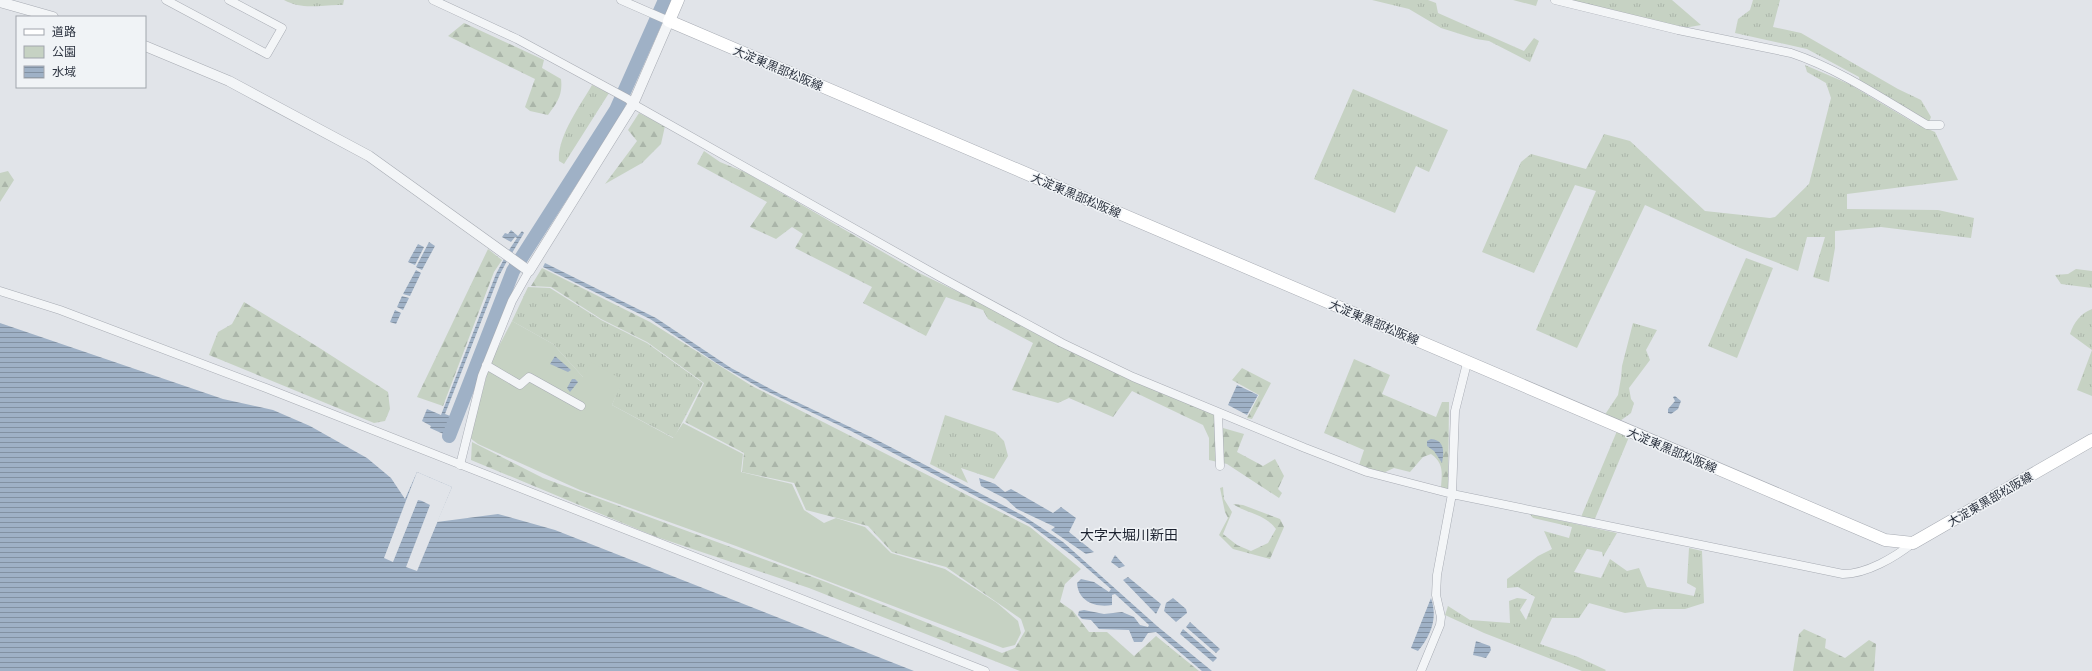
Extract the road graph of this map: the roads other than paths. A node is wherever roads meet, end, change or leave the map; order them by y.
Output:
1 (166, 0) edge
2 (229, 0) edge
3 (433, 0) edge
4 (621, 0) edge
5 (678, 0) edge
6 (1555, 0) edge
7 (0, 2) edge
8 (49, 16) edge
9 (666, 20) junction
10 (146, 46) edge
11 (631, 101) junction
12 (1940, 125) dead end
13 (527, 270) junction
14 (0, 291) edge
15 (1467, 363) junction
16 (486, 365) junction
17 (581, 406) dead end
18 (1218, 413) junction
19 (2092, 440) edge
20 (460, 465) junction
21 (1220, 466) dead end
22 (1452, 494) junction
23 (1913, 543) junction
24 (985, 671) edge
25 (1422, 671) edge

1 - 2 street
3 - 11 street
4 - 9 street
5 - 9 main road
6 - 12 street
7 - 8 street
9 - 11 street
9 - 15 main road, 大淀東黒部松阪線
10 - 13 street
11 - 13 street
11 - 18 street
13 - 16 street
14 - 20 street
15 - 22 street
15 - 23 main road, 大淀東黒部松阪線
16 - 17 street
16 - 20 street
18 - 21 street
18 - 22 street
19 - 23 main road, 大淀東黒部松阪線
20 - 24 street
22 - 23 street
22 - 25 street

